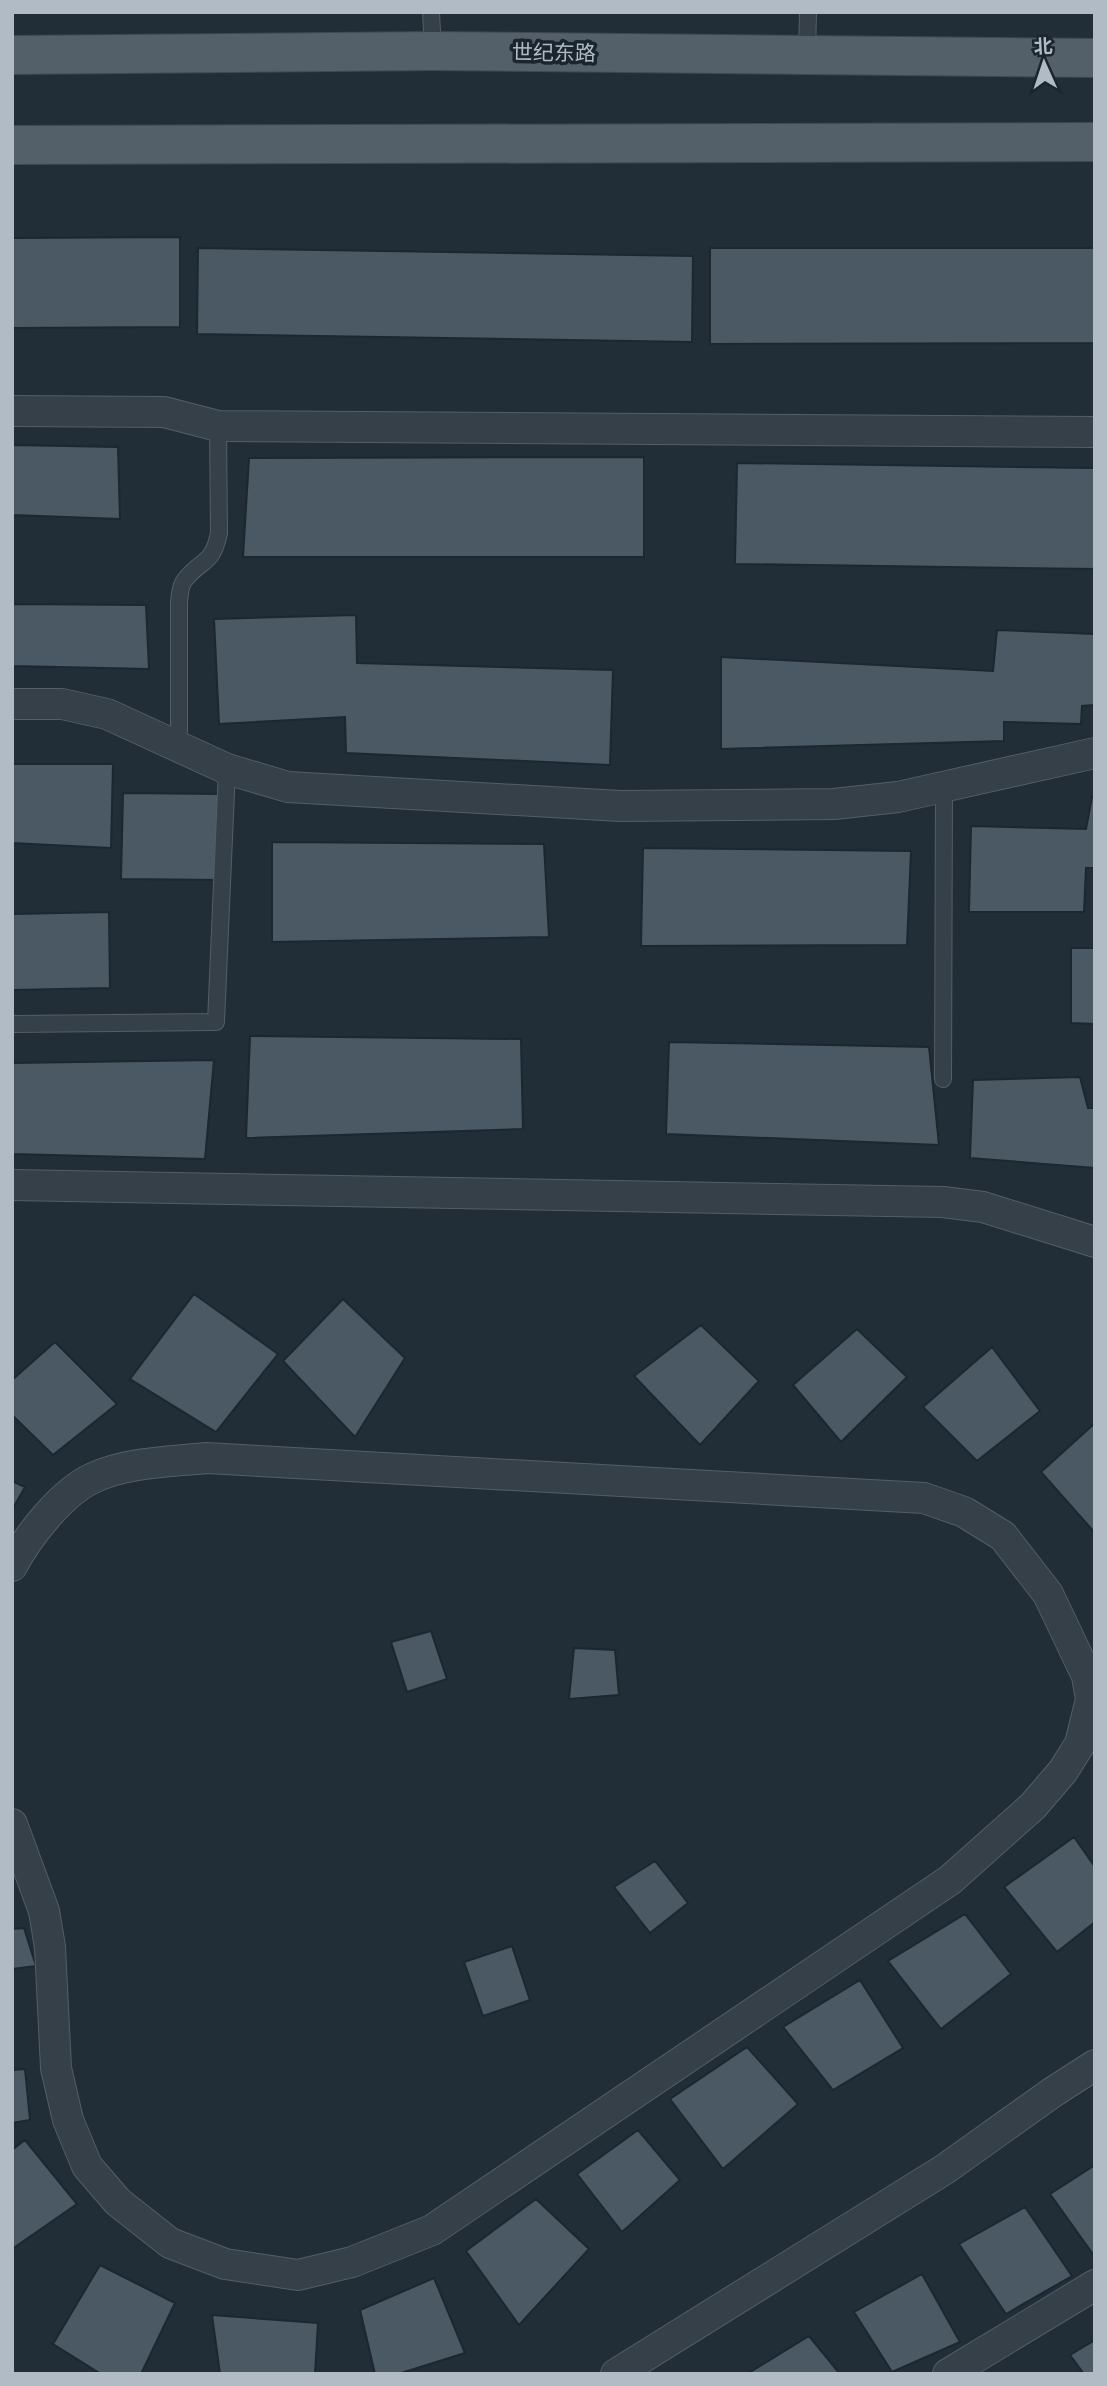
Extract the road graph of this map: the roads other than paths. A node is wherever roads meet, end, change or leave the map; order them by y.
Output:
1 (431, 12) edge
2 (808, 12) edge
3 (433, 51) junction
4 (12, 55) edge
5 (807, 55) junction
6 (1095, 58) edge
7 (1095, 142) edge
8 (12, 145) edge
9 (12, 411) edge
10 (218, 426) junction
11 (1095, 432) edge
12 (12, 704) edge
13 (179, 745) junction
14 (1095, 753) edge
15 (228, 769) junction
16 (944, 788) junction
17 (12, 1024) edge
18 (943, 1079) dead end
19 (12, 1185) edge
20 (1095, 1242) edge
21 (12, 1566) edge
22 (1091, 1675) edge
23 (12, 1824) edge
24 (1095, 2065) edge
25 (1095, 2285) edge
26 (616, 2374) edge
27 (948, 2374) edge

1 - 3 lane
2 - 5 lane
3 - 4 main road, 世纪东路
3 - 5 main road, 世纪东路
5 - 6 main road, 世纪东路
7 - 8 main road
9 - 10 street
10 - 11 street
10 - 13 lane
12 - 13 street
13 - 15 street
14 - 16 street
15 - 16 street
15 - 17 lane
16 - 18 lane
19 - 20 street
21 - 22 street
22 - 23 street
24 - 26 street
25 - 27 street

